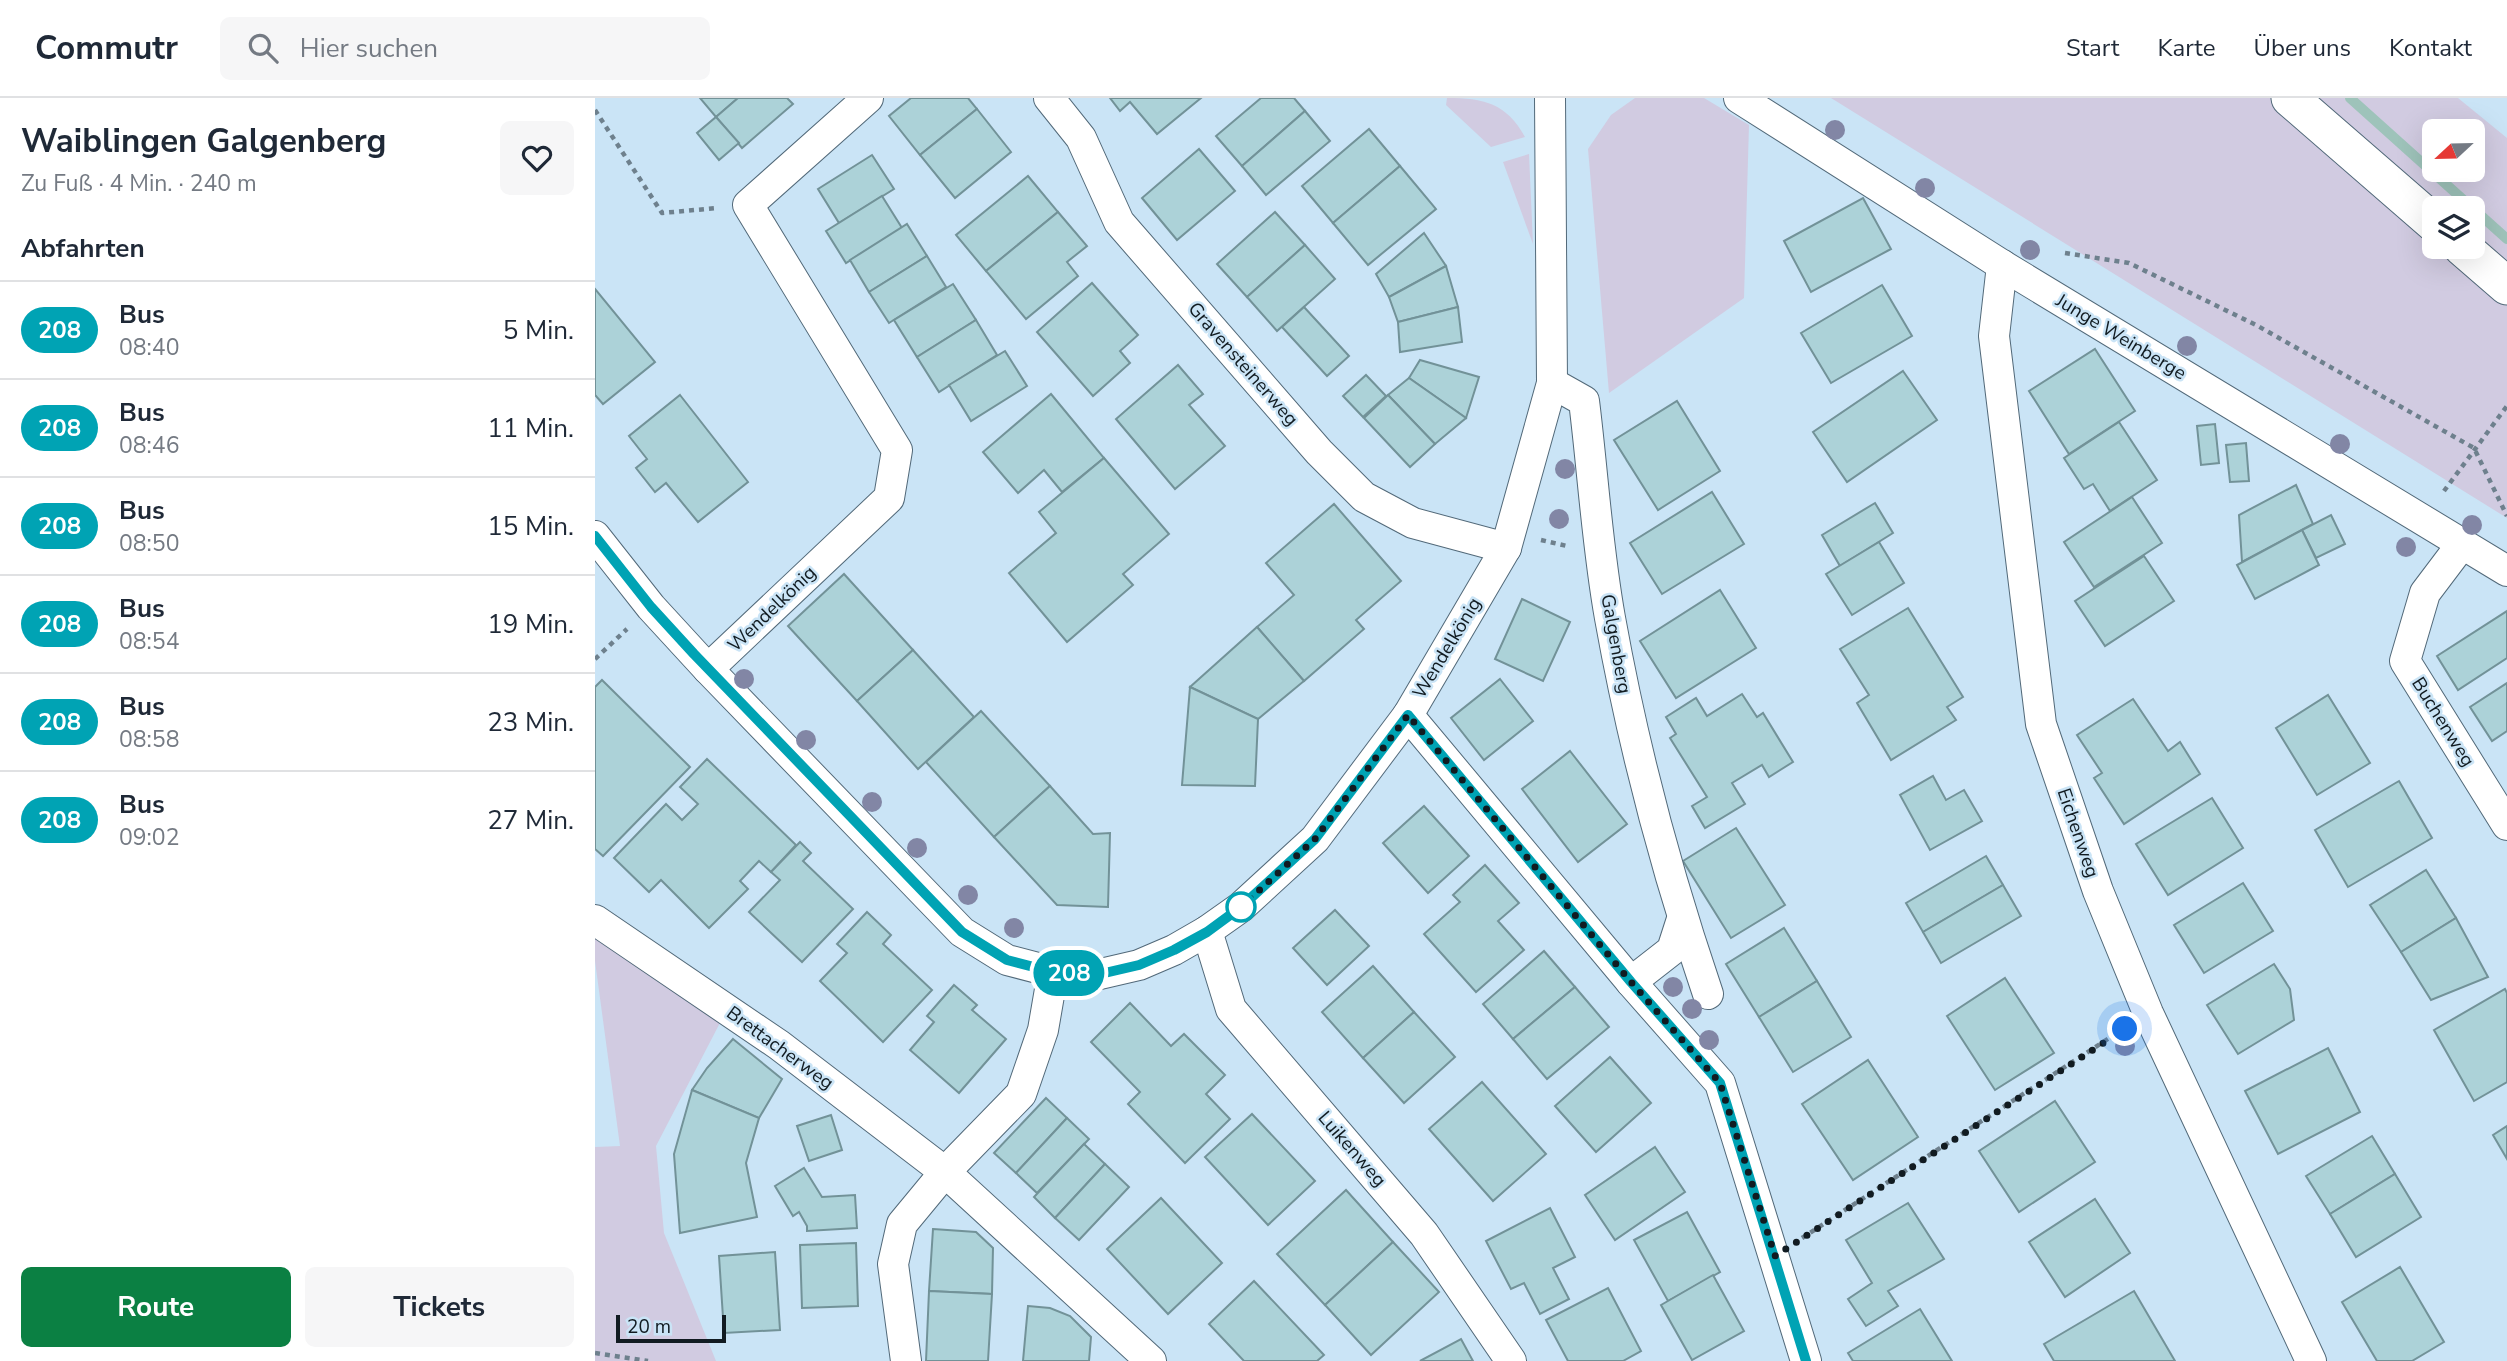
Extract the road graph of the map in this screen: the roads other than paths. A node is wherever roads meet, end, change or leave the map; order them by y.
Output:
1 (868, 98) edge
2 (1049, 98) edge
3 (1551, 98) edge
4 (1739, 98) edge
5 (2290, 98) edge
6 (2422, 213) edge
7 (2476, 259) edge
8 (2002, 265) junction
9 (2507, 286) edge
10 (1552, 383) junction
11 (595, 536) edge
12 (1509, 541) junction
13 (2462, 544) junction
14 (2507, 571) edge
15 (708, 669) junction
16 (1408, 715) junction
17 (2507, 825) edge
18 (1682, 919) junction
19 (603, 925) edge
20 (1207, 932) junction
21 (1053, 972) junction
22 (1631, 982) junction
23 (1708, 994) dead end
24 (945, 1172) junction
25 (906, 1361) edge
26 (1151, 1361) edge
27 (1511, 1361) edge
28 (1806, 1361) edge
29 (2311, 1361) edge

1 - 15 street, Wendelkönig
2 - 12 street, Gravensteinerweg
3 - 10 street, Wendelkönig
4 - 8 street, Junge Weinberge
5 - 6 street
7 - 9 street
8 - 13 street, Junge Weinberge
8 - 29 street, Eichenweg
10 - 12 street, Wendelkönig
10 - 18 street, Galgenberg
11 - 15 street
12 - 16 street, Wendelkönig
13 - 14 street, Junge Weinberge
13 - 17 street, Buchenweg
15 - 21 street, Wendelkönig
16 - 20 street, Wendelkönig
16 - 22 street
18 - 22 street
18 - 23 street, Galgenberg
19 - 24 street, Brettacherweg
20 - 21 street, Wendelkönig
20 - 27 street, Luikenweg
21 - 24 street
22 - 28 street
24 - 25 street
24 - 26 street, Brettacherweg

